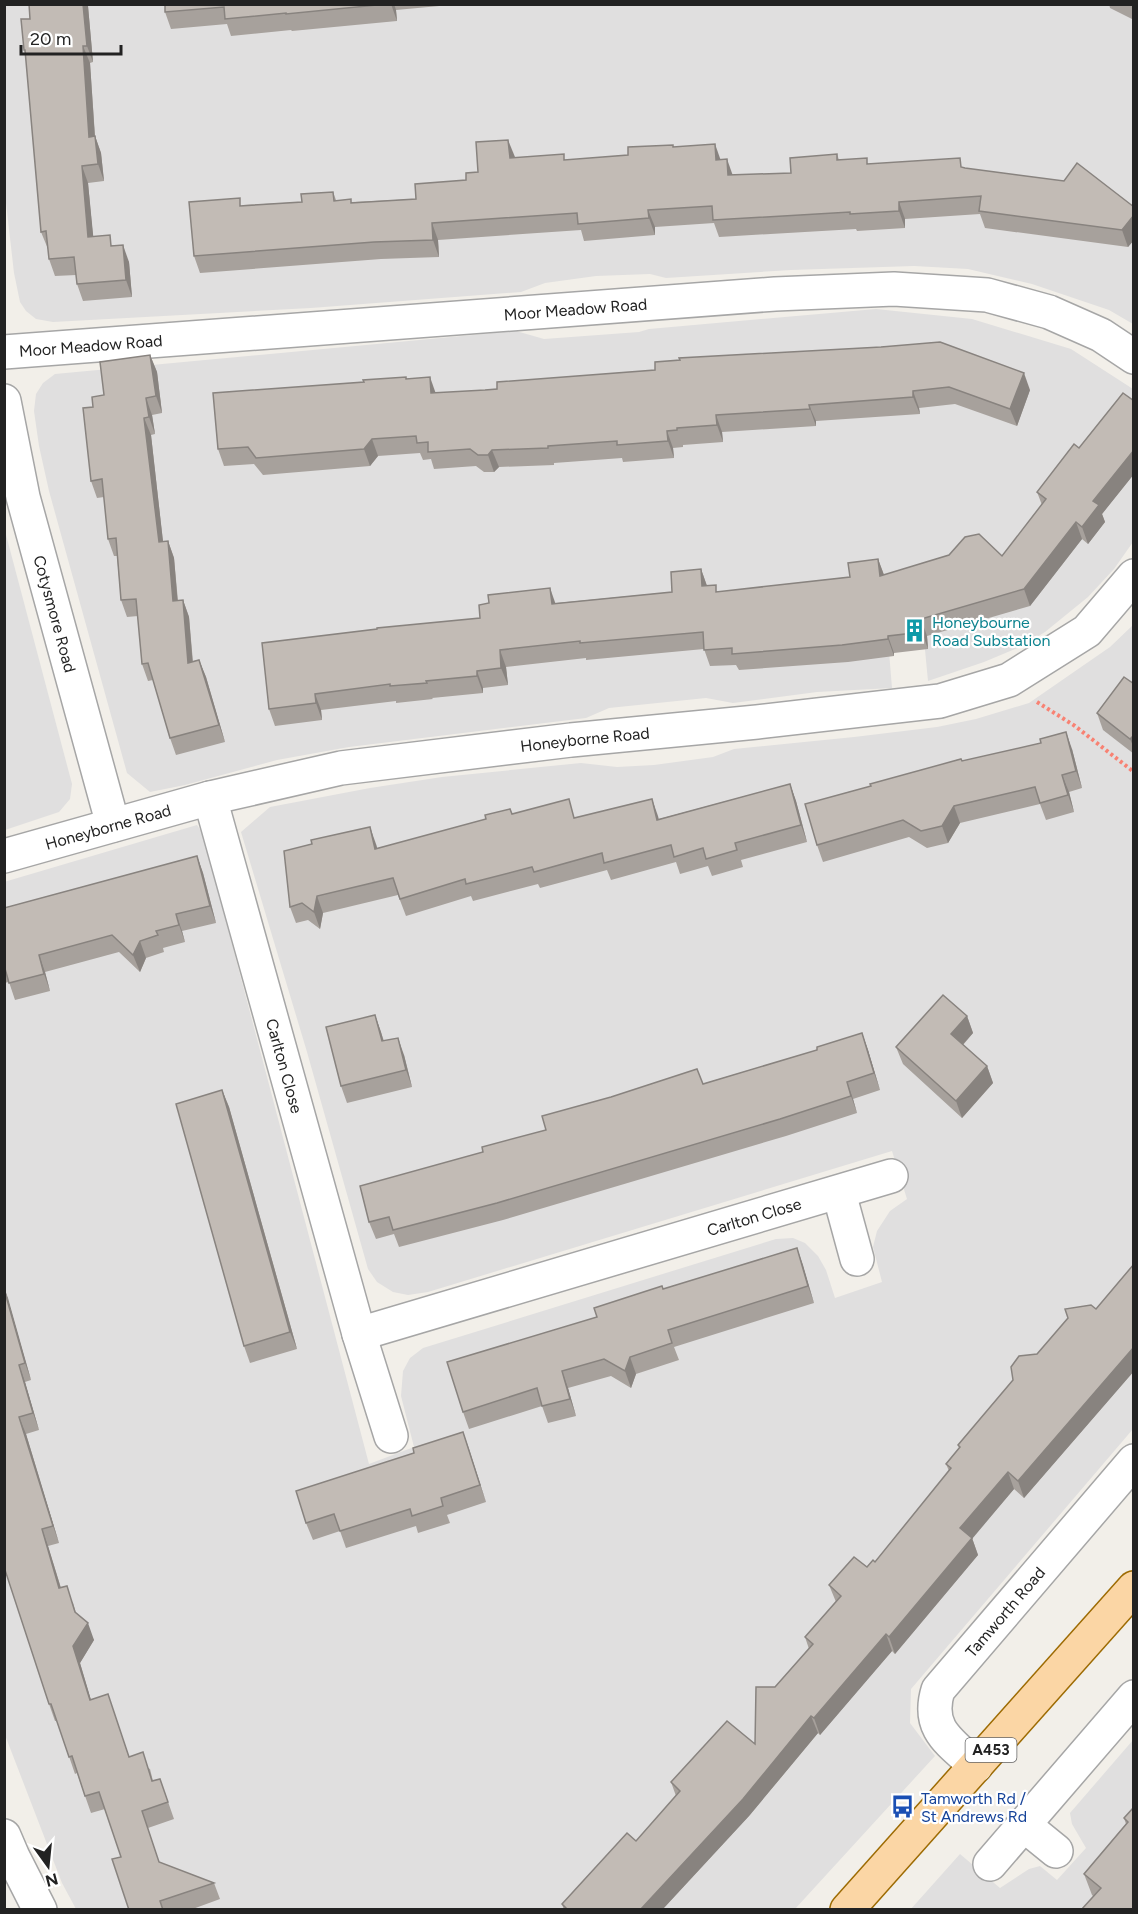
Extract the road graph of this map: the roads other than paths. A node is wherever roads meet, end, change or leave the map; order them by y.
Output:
1 (4, 352) edge
2 (1134, 357) edge
3 (4, 401) edge
4 (1134, 576) edge
5 (210, 798) junction
6 (113, 825) junction
7 (4, 856) edge
8 (891, 1176) dead end
9 (839, 1193) junction
10 (858, 1259) dead end
11 (359, 1334) junction
12 (391, 1436) dead end
13 (1134, 1461) edge
14 (1134, 1588) edge
15 (1134, 1698) edge
16 (976, 1766) junction
17 (1024, 1825) junction
18 (4, 1836) edge
19 (1056, 1851) dead end
20 (990, 1864) dead end
21 (40, 1910) edge
22 (847, 1910) edge

1 - 2 street, Moor Meadow Road
3 - 6 street, Cotysmore Road
4 - 5 street, Honeyborne Road
5 - 6 street, Honeyborne Road
5 - 11 street, Carlton Close
6 - 7 street, Honeyborne Road
8 - 9 street, Carlton Close
9 - 10 street
9 - 11 street, Carlton Close
11 - 12 street, Carlton Close
13 - 16 street, Tamworth Road
14 - 16 main road, A453
15 - 17 street
16 - 22 main road, A453
17 - 19 street
17 - 20 street
18 - 21 street

